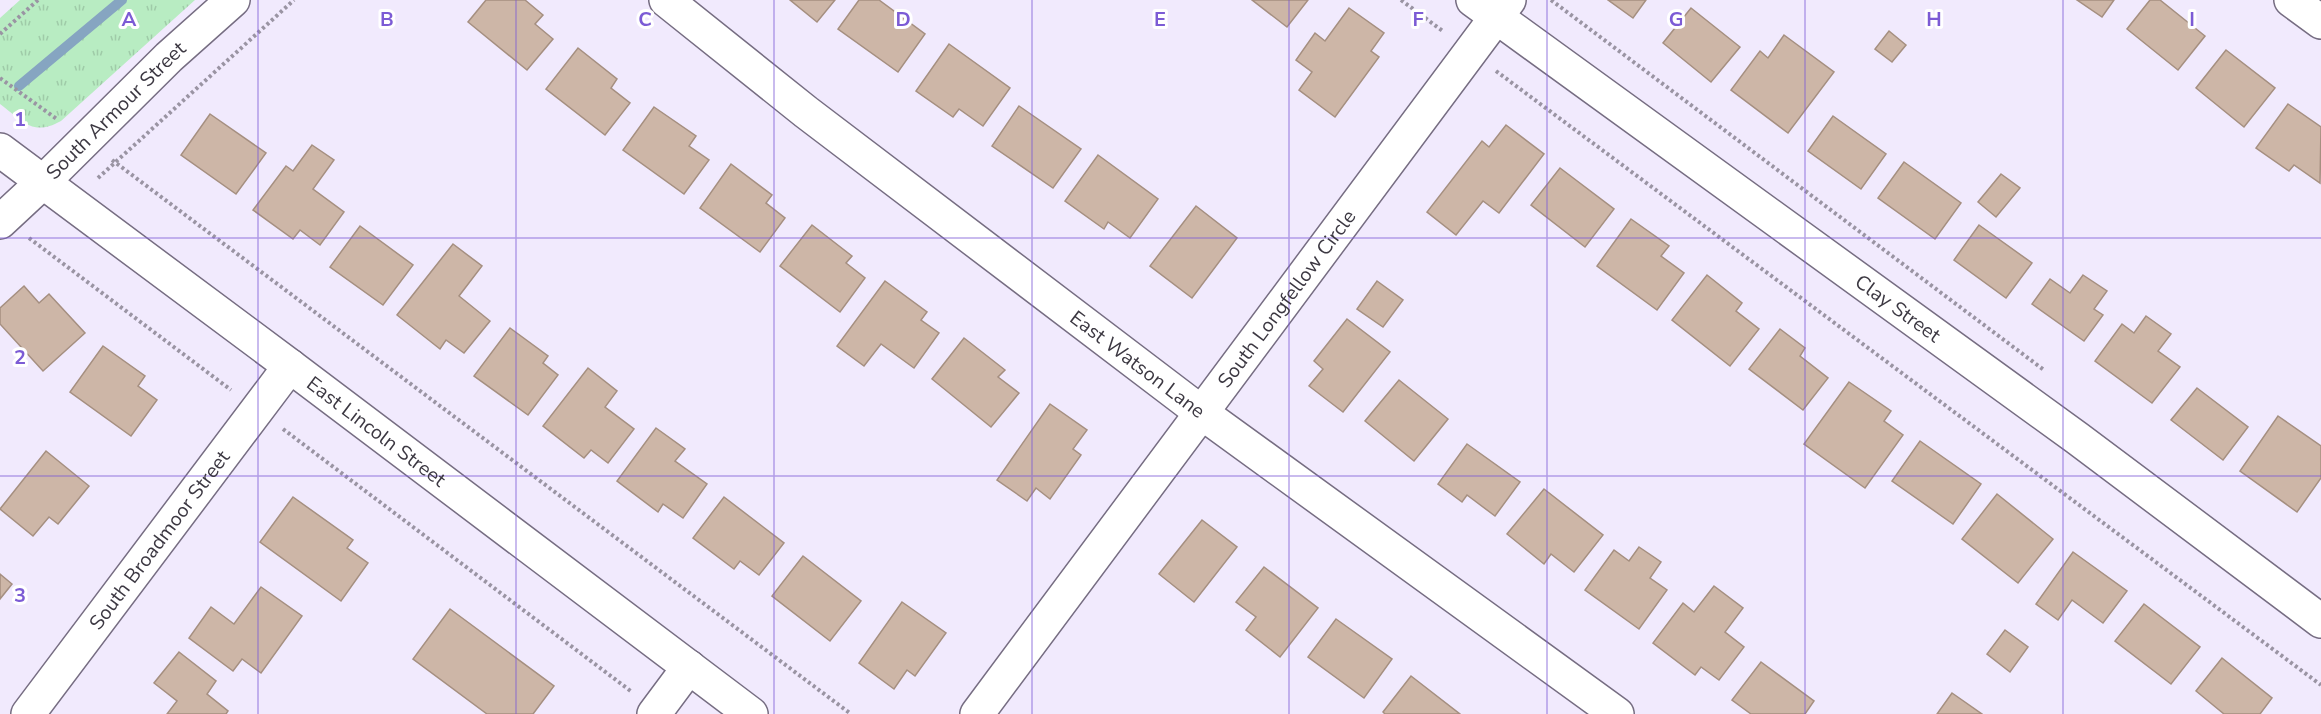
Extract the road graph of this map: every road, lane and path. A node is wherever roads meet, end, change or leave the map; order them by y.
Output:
1 (38, 0) edge
2 (233, 0) edge
3 (294, 0) edge
4 (666, 0) edge
5 (1401, 0) edge
6 (1551, 0) edge
7 (2291, 0) edge
8 (1492, 6) edge
9 (2321, 22) edge
10 (0, 34) edge
11 (1470, 52) junction
12 (0, 78) edge
13 (85, 140) junction
14 (0, 150) edge
15 (117, 163) junction
16 (43, 182) junction
17 (70, 202) junction
18 (0, 222) edge
19 (290, 366) junction
20 (2046, 370) dead end
21 (257, 410) junction
22 (1202, 413) junction
23 (2321, 621) edge
24 (690, 667) junction
25 (2321, 685) edge
26 (656, 712) edge
27 (28, 714) edge
28 (751, 714) edge
29 (851, 714) edge
30 (977, 714) edge
31 (1617, 714) edge

1 - 10 path
2 - 13 street, South Armour Street
3 - 15 path
4 - 22 street, East Watson Lane
5 - 11 path
6 - 20 path
7 - 9 street
8 - 11 street, South Longfellow Circle
8 - 23 street, Clay Street
11 - 22 street, South Longfellow Circle
11 - 25 path
12 - 13 path
13 - 15 path
13 - 16 street, South Armour Street
14 - 16 street, East Lincoln Street
15 - 17 path
15 - 29 path
16 - 17 street, East Lincoln Street
16 - 18 street, South Armour Street
17 - 19 street, East Lincoln Street
17 - 21 path
19 - 21 street, South Broadmoor Street
19 - 24 street, East Lincoln Street
21 - 26 path
21 - 27 street, South Broadmoor Street
22 - 30 street, South Longfellow Circle
22 - 31 street, East Watson Lane
24 - 26 street
24 - 28 street, East Lincoln Street

